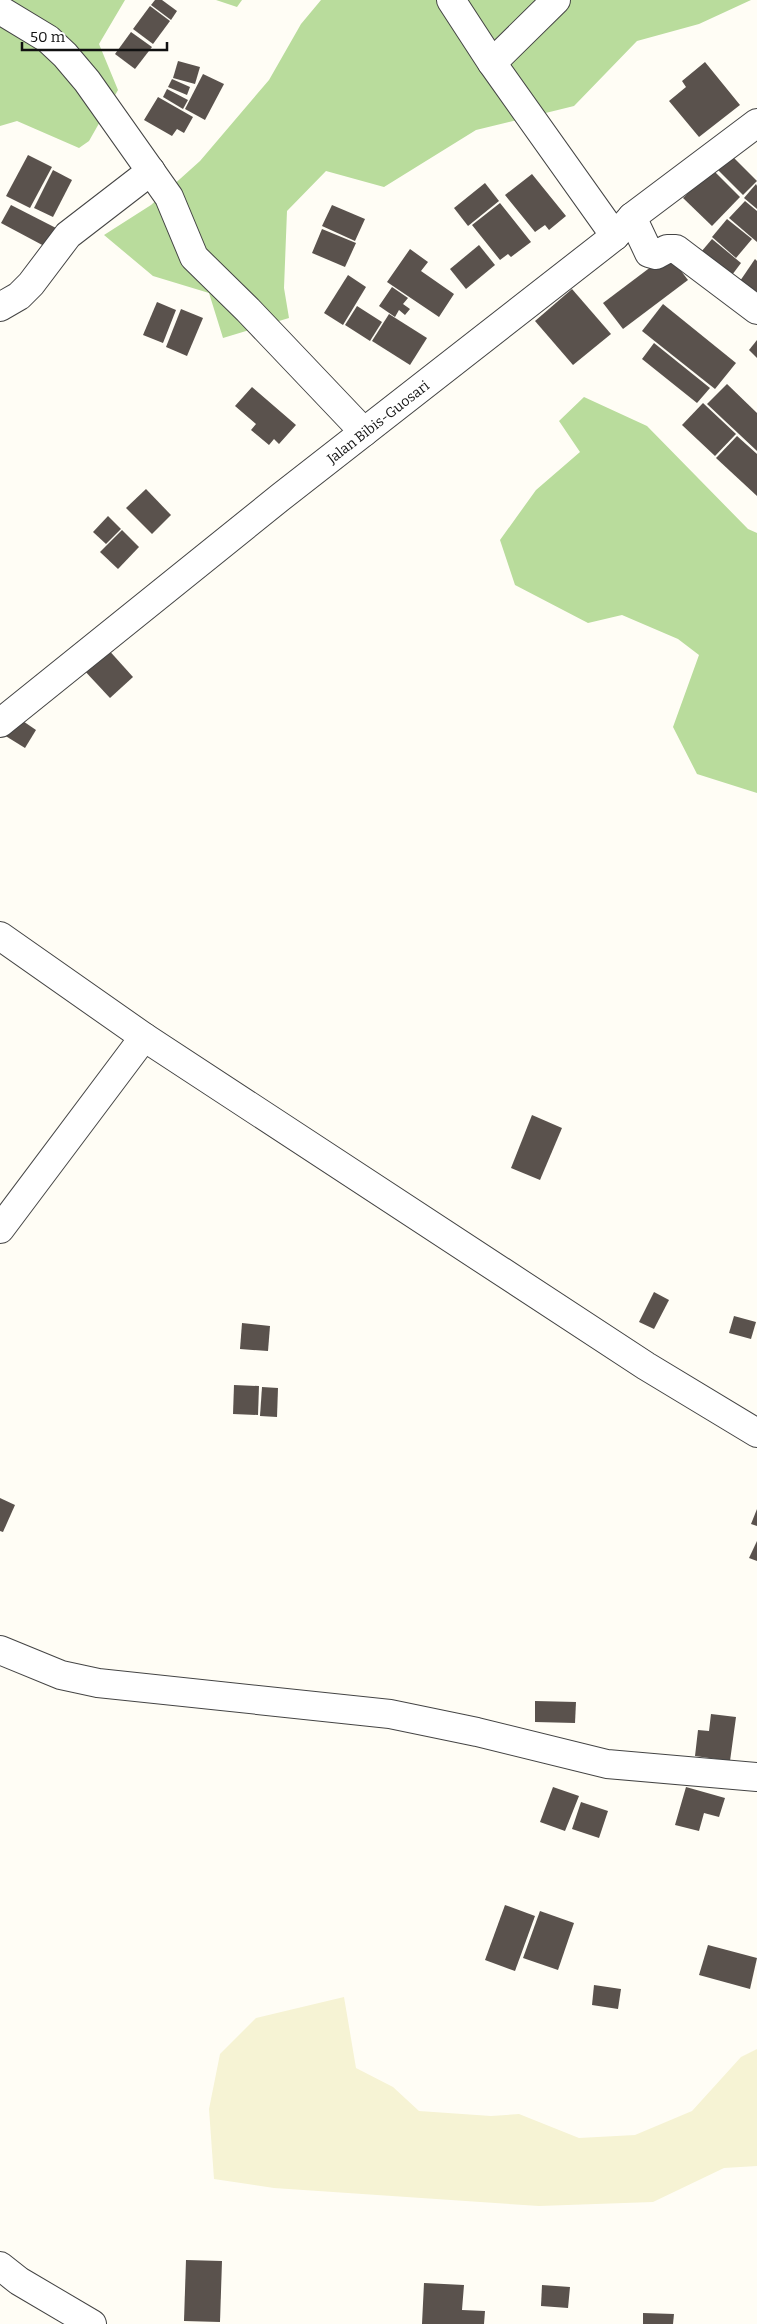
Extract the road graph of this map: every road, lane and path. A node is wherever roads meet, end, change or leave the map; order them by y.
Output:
1 (451, 0) edge
2 (556, 0) edge
3 (0, 10) edge
4 (492, 63) junction
5 (757, 123) edge
6 (151, 171) junction
7 (624, 226) junction
8 (0, 307) edge
9 (757, 310) edge
10 (364, 432) junction
11 (0, 723) edge
12 (0, 936) edge
13 (144, 1037) junction
14 (0, 1229) edge
15 (757, 1433) edge
16 (0, 1650) edge
17 (757, 1777) edge
18 (0, 2266) edge
19 (77, 2321) edge

1 - 4 street
2 - 4 street
3 - 6 street
4 - 7 street
5 - 7 street, Jalan Bibis-Guosari
6 - 8 street
6 - 10 street
7 - 9 street
7 - 10 street, Jalan Bibis-Guosari
10 - 11 street, Jalan Bibis-Guosari
12 - 13 street
13 - 14 street
13 - 15 street
16 - 17 street
18 - 19 street

